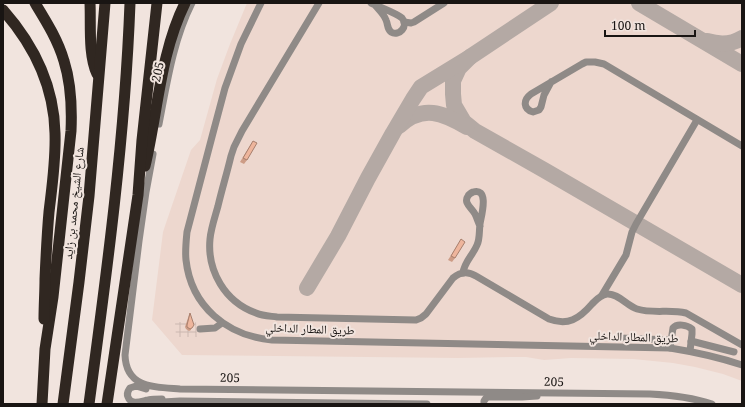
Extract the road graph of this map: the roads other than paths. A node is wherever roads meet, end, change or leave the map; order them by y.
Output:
1 (35, 3) edge
2 (90, 3) edge
3 (105, 3) edge
4 (130, 3) edge
5 (185, 3) edge
6 (192, 3) edge
7 (261, 3) edge
8 (318, 3) edge
9 (444, 3) edge
10 (373, 4) edge
11 (157, 6) edge
12 (3, 10) edge
13 (404, 22) junction
14 (99, 78) junction
15 (551, 82) dead end
16 (697, 120) junction
17 (742, 146) edge
18 (138, 195) junction
19 (480, 226) dead end
20 (463, 272) junction
21 (602, 295) junction
22 (222, 323) junction
23 (200, 330) dead end
24 (620, 338) dead end
25 (671, 340) junction
26 (691, 341) junction
27 (742, 345) edge
28 (670, 348) junction
29 (45, 349) junction
30 (690, 351) junction
31 (734, 352) dead end
32 (742, 365) edge
33 (180, 388) junction
34 (547, 392) junction
35 (180, 401) junction
36 (42, 404) edge
37 (64, 404) edge
38 (89, 404) edge
39 (107, 404) edge
40 (155, 404) edge
41 (427, 404) edge
42 (484, 404) edge
43 (712, 404) edge

1 - 29 highway
2 - 14 highway
3 - 14 highway, شارع الشيخ محمد بن زايد
4 - 38 highway
5 - 18 highway
6 - 33 street, 205
7 - 22 street, طريق المطار الداخلي
8 - 20 street
9 - 13 street
10 - 13 street
10 - 13 street
11 - 18 highway
12 - 29 highway
14 - 37 highway, شارع الشيخ محمد بن زايد
15 - 16 street
16 - 17 street
16 - 21 street
18 - 39 highway
19 - 20 street
20 - 21 street
21 - 27 street
22 - 23 street
22 - 28 street, طريق المطار الداخلي
24 - 25 street
25 - 26 street
25 - 28 street
26 - 30 street
26 - 31 street
28 - 30 street, طريق المطار الداخلي
29 - 36 highway
30 - 32 street, طريق المطار الداخلي
33 - 34 street, 205
33 - 35 street
34 - 42 street
34 - 43 street, 205
35 - 40 street, 205
35 - 41 street, 205

